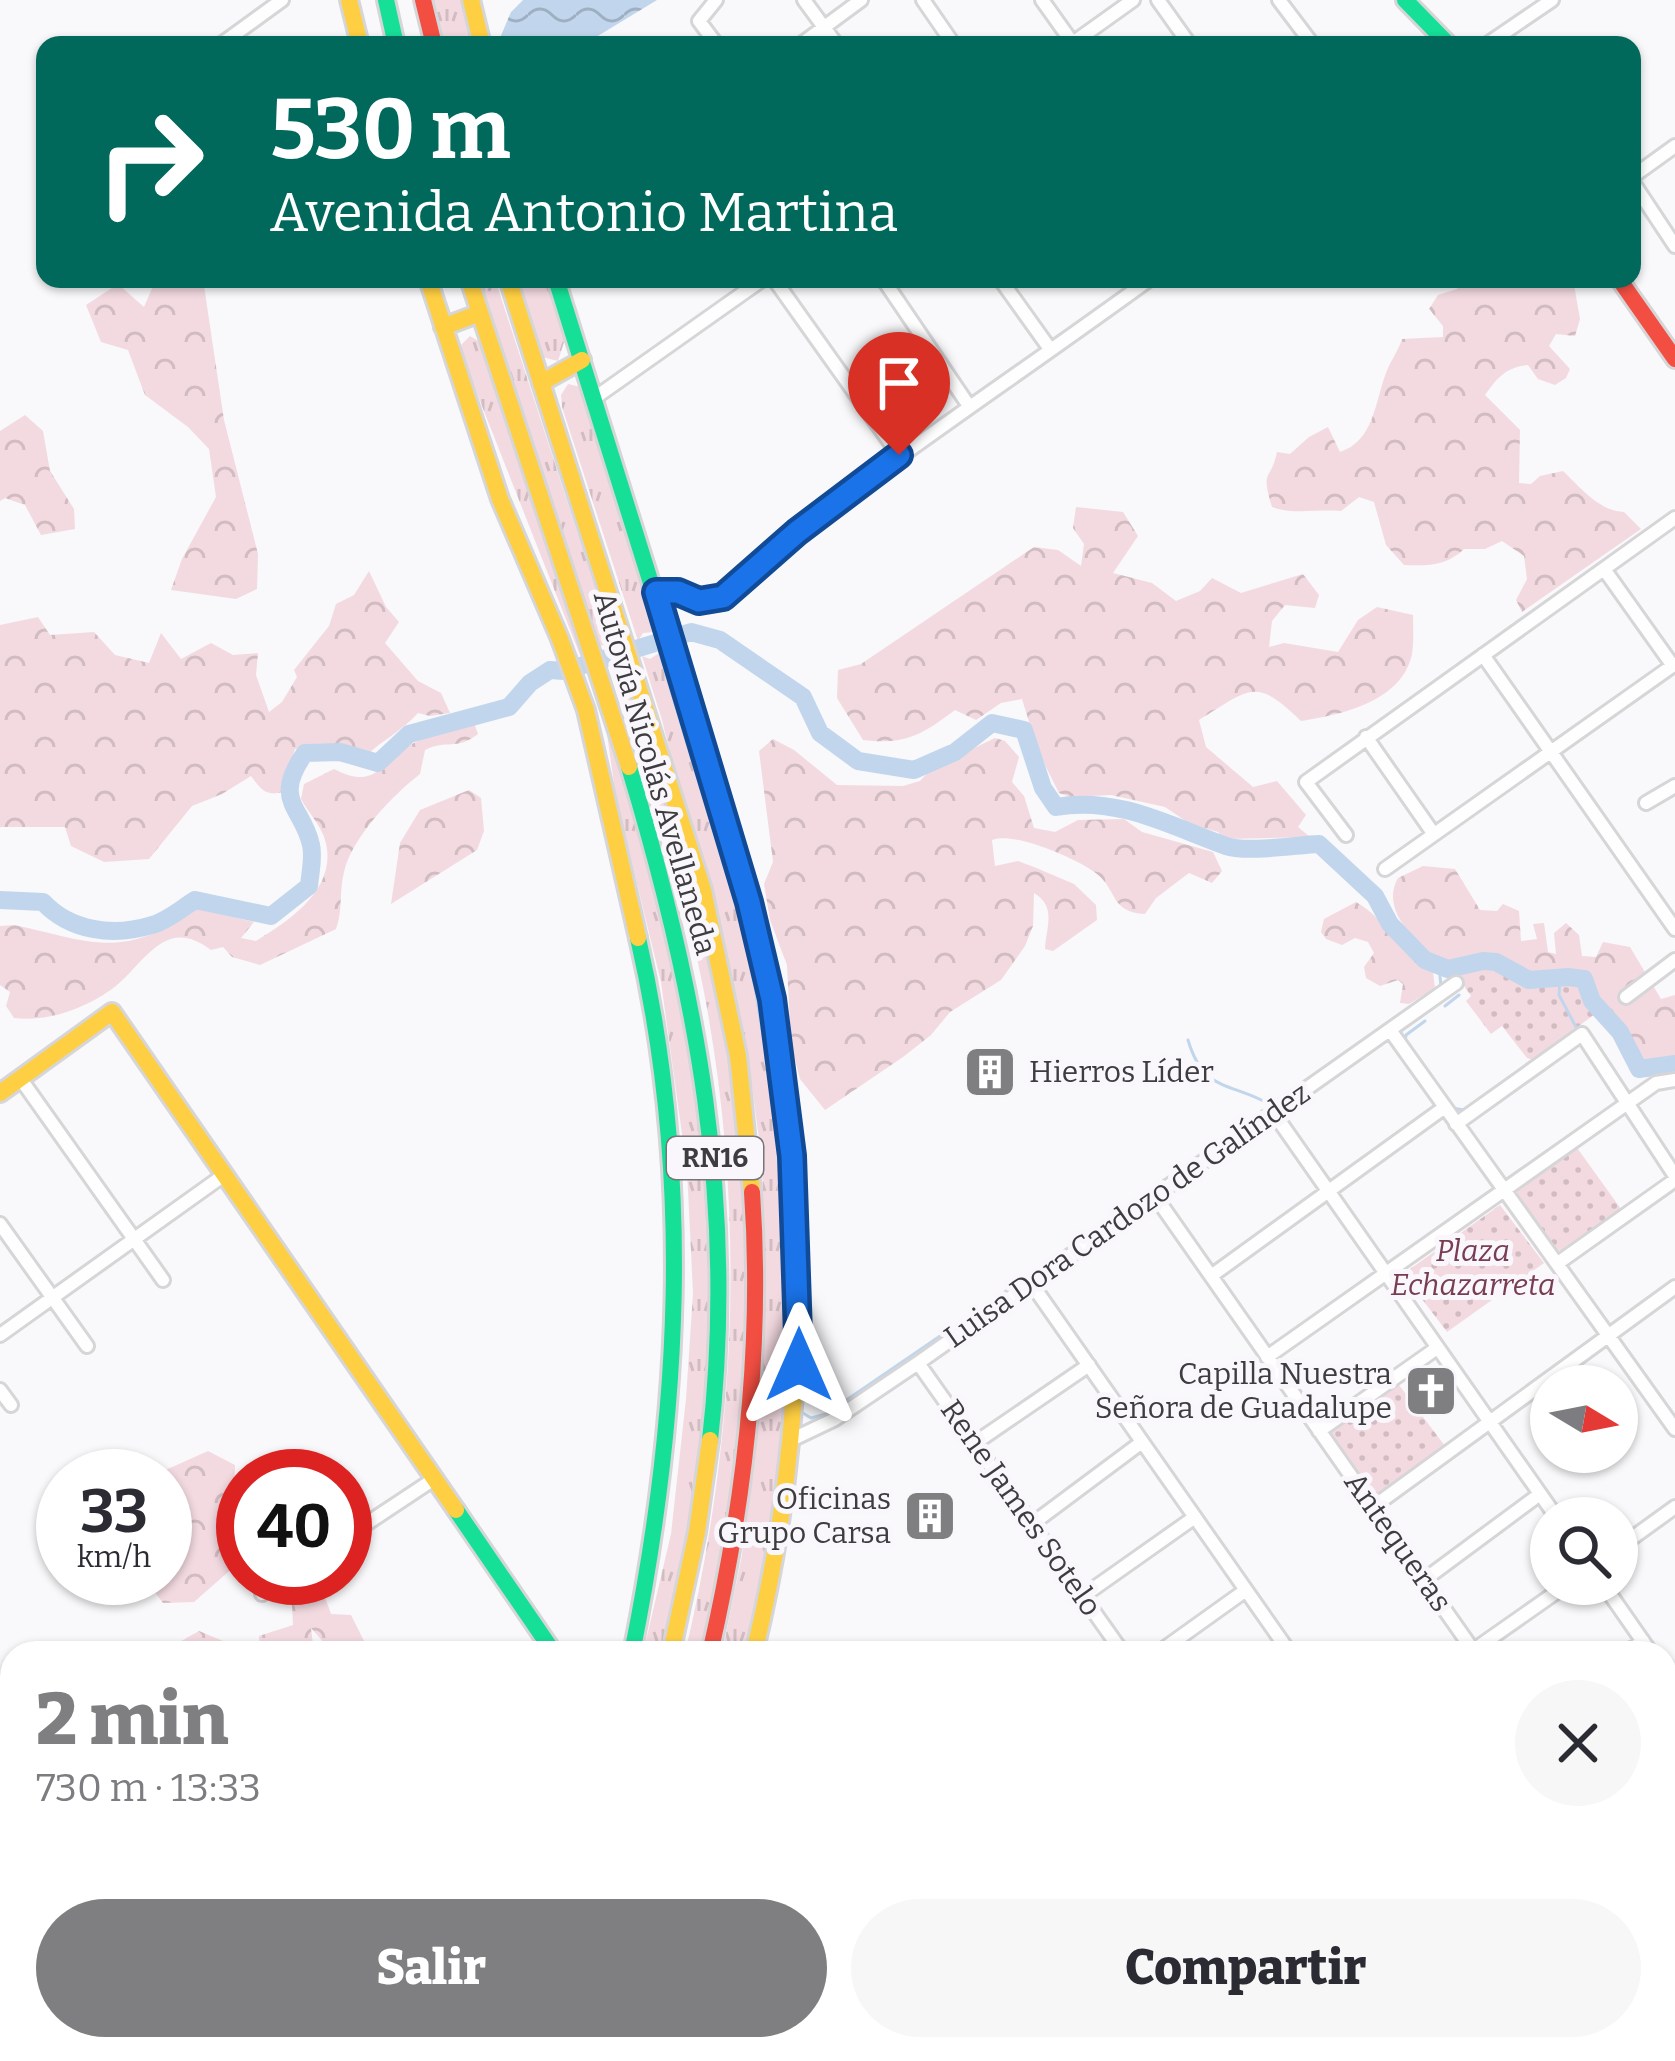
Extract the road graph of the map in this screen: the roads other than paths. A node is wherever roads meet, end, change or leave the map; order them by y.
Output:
1 (282, 0) edge
2 (349, 0) edge
3 (386, 0) edge
4 (423, 0) edge
5 (471, 0) edge
6 (716, 0) edge
7 (804, 0) edge
8 (861, 0) edge
9 (923, 0) edge
10 (1042, 0) edge
11 (1133, 0) edge
12 (1158, 0) edge
13 (1279, 0) edge
14 (1405, 0) edge
15 (1552, 0) edge
16 (824, 26) junction
17 (232, 36) edge
18 (358, 36) edge
19 (394, 36) edge
20 (432, 36) edge
21 (480, 36) edge
22 (710, 36) edge
23 (811, 36) edge
24 (831, 36) edge
25 (948, 36) edge
26 (1067, 36) edge
27 (1083, 36) edge
28 (1184, 36) edge
29 (1305, 36) edge
30 (1440, 36) edge
31 (1499, 36) edge
32 (1675, 146) edge
33 (1641, 172) edge
34 (1641, 193) edge
35 (1675, 246) edge
36 (431, 288) edge
37 (472, 288) edge
38 (511, 288) edge
39 (559, 288) edge
40 (750, 288) edge
41 (780, 288) edge
42 (889, 288) edge
43 (1006, 288) edge
44 (1121, 288) edge
45 (1138, 288) edge
46 (1624, 288) edge
47 (1127, 296) junction
48 (480, 313) junction
49 (443, 327) junction
50 (1050, 349) junction
51 (1675, 359) edge
52 (582, 361) junction
53 (541, 383) junction
54 (596, 397) junction
55 (969, 406) junction
56 (899, 455) junction
57 (1675, 518) edge
58 (1604, 569) junction
59 (656, 592) junction
60 (1483, 655) junction
61 (1674, 665) edge
62 (1366, 737) junction
63 (1552, 750) junction
64 (1675, 786) edge
65 (1646, 803) dead end
66 (1432, 833) junction
67 (1346, 835) dead end
68 (1385, 869) dead end
69 (1675, 928) edge
70 (1675, 960) edge
71 (1456, 983) dead end
72 (1626, 997) dead end
73 (1390, 1030) junction
74 (20, 1078) junction
75 (1675, 1080) edge
76 (0, 1093) edge
77 (1626, 1104) junction
78 (1445, 1107) junction
79 (1274, 1112) junction
80 (1456, 1124) junction
81 (224, 1175) junction
82 (1675, 1178) edge
83 (1504, 1189) junction
84 (1329, 1191) junction
85 (1155, 1196) junction
86 (0, 1224) edge
87 (134, 1239) junction
88 (1558, 1262) junction
89 (1387, 1272) junction
90 (1211, 1276) junction
91 (163, 1280) dead end
92 (1031, 1283) junction
93 (1675, 1287) edge
94 (52, 1298) junction
95 (0, 1335) edge
96 (1606, 1335) junction
97 (87, 1346) dead end
98 (1437, 1348) junction
99 (1267, 1357) junction
100 (918, 1363) junction
101 (1088, 1365) junction
102 (0, 1390) edge
103 (1675, 1397) edge
104 (11, 1405) dead end
105 (1660, 1407) junction
106 (1489, 1421) junction
107 (1675, 1429) edge
108 (1319, 1430) junction
109 (794, 1439) junction
110 (1142, 1442) junction
111 (975, 1443) junction
112 (434, 1479) junction
113 (1540, 1494) junction
114 (1542, 1497) edge
115 (1675, 1507) edge
116 (1373, 1508) junction
117 (1195, 1517) junction
118 (372, 1520) edge
119 (1032, 1524) junction
120 (1638, 1534) edge
121 (1424, 1580) junction
122 (1246, 1590) junction
123 (1083, 1596) junction
124 (1538, 1605) edge
125 (1618, 1605) edge
126 (546, 1641) edge
127 (634, 1641) edge
128 (674, 1641) edge
129 (713, 1641) edge
130 (757, 1641) edge
131 (1115, 1641) edge
132 (1175, 1641) edge
133 (1282, 1641) edge
134 (1465, 1641) edge
135 (1488, 1641) edge
136 (1643, 1641) edge

1 - 17 street
2 - 18 main road
3 - 19 main road
4 - 20 main road
5 - 21 main road
6 - 22 street
7 - 16 street
8 - 16 street
9 - 25 street
10 - 26 street
11 - 27 street
12 - 28 street
13 - 29 street
14 - 30 main road
15 - 31 street
16 - 23 street
16 - 24 street
32 - 33 street
34 - 35 street
36 - 49 main road
37 - 48 main road, Autovía Nicolás Avellaneda / RN16
38 - 53 main road, Autovía Nicolás Avellaneda / RN16
39 - 52 main road
40 - 54 street
41 - 56 street
42 - 55 street
43 - 50 street
44 - 47 street
45 - 47 street
46 - 51 main road
47 - 50 street
48 - 49 main road
48 - 128 main road, Autovía Nicolás Avellaneda / RN16
49 - 127 main road
50 - 55 street
52 - 53 main road
52 - 54 main road
53 - 129 main road, Autovía Nicolás Avellaneda / RN16
54 - 59 main road
55 - 56 street
56 - 59 street
57 - 58 street
58 - 60 street
58 - 61 street
59 - 109 main road
60 - 62 street
60 - 63 street
61 - 63 street
62 - 66 street
62 - 67 street
63 - 66 street
63 - 69 street
64 - 65 street
66 - 68 street
70 - 72 street
71 - 73 street, Luisa Dora Cardozo de Galíndez
73 - 78 street
73 - 79 street, Luisa Dora Cardozo de Galíndez
74 - 76 main road
74 - 81 main road
74 - 87 street
75 - 77 street
77 - 80 street
77 - 82 street
77 - 83 street
78 - 80 street
78 - 84 street
79 - 84 street
79 - 85 street, Luisa Dora Cardozo de Galíndez
80 - 83 street
81 - 87 street
81 - 112 main road
82 - 88 street
83 - 88 street
83 - 89 street
84 - 89 street
84 - 90 street
85 - 90 street, Antequeras
85 - 92 street, Luisa Dora Cardozo de Galíndez
86 - 94 street
87 - 91 street
87 - 94 street
88 - 96 street
89 - 98 street
89 - 99 street
90 - 99 street, Antequeras
92 - 100 street, Luisa Dora Cardozo de Galíndez
92 - 101 street
93 - 96 street
94 - 95 street
94 - 97 street
96 - 105 street
96 - 106 street
98 - 106 street
98 - 108 street
99 - 108 street, Antequeras
100 - 109 street, Luisa Dora Cardozo de Galíndez
100 - 111 street, Rene James Sotelo
101 - 110 street
101 - 111 street
102 - 104 street
103 - 105 street
105 - 107 street
106 - 113 street
106 - 116 street
108 - 116 street, Antequeras
109 - 130 main road
110 - 117 street
110 - 119 street
111 - 119 street, Rene James Sotelo
112 - 118 street
112 - 126 main road
113 - 114 street
113 - 121 street
115 - 120 street
116 - 121 street, Antequeras
117 - 122 street
117 - 123 street
119 - 123 street, Rene James Sotelo
121 - 134 street, Antequeras
122 - 132 street
122 - 133 street
123 - 131 street, Rene James Sotelo
124 - 135 street
125 - 136 street

